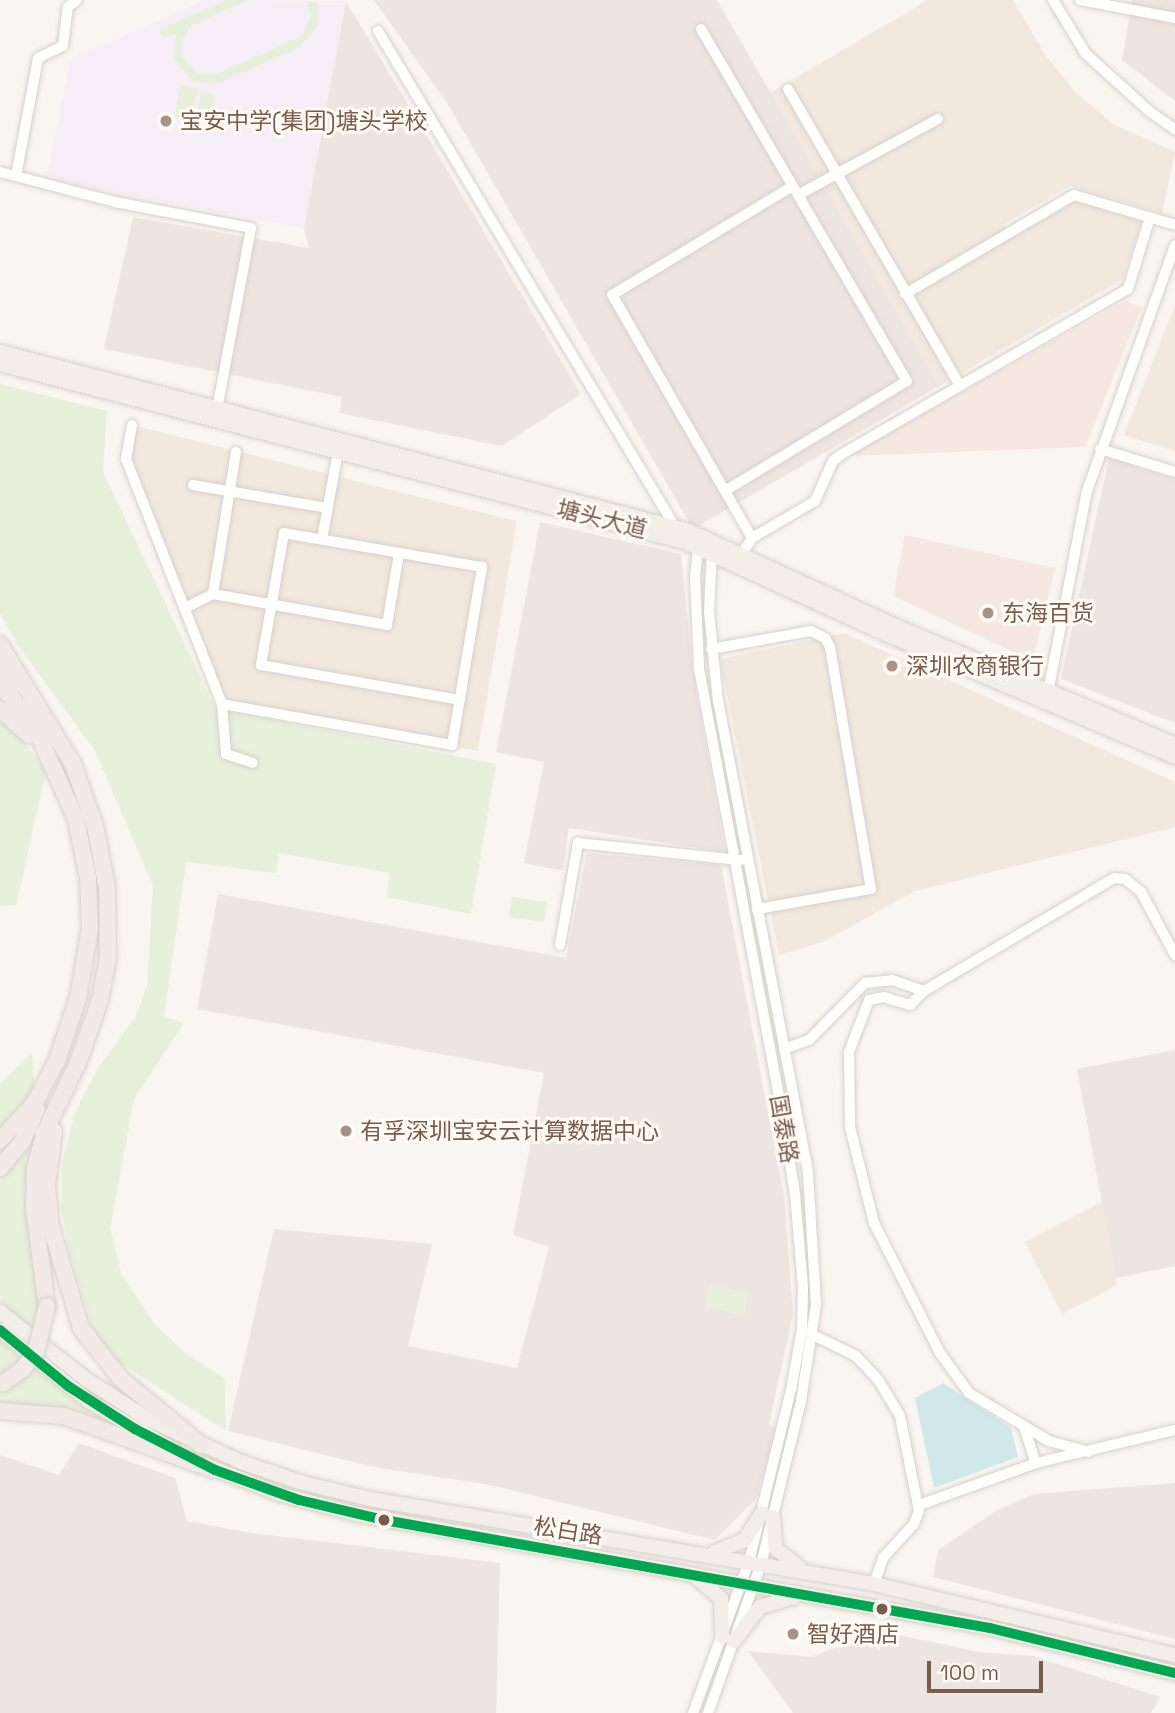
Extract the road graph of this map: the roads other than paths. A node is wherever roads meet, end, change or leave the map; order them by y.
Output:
1 (77, 0) edge
2 (1054, 0) edge
3 (1080, 0) edge
4 (1175, 18) edge
5 (701, 29) dead end
6 (378, 31) dead end
7 (788, 89) dead end
8 (938, 119) dead end
9 (1175, 129) edge
10 (0, 172) edge
11 (836, 174) junction
12 (16, 176) junction
13 (795, 190) junction
14 (1150, 217) junction
15 (1175, 225) edge
16 (1175, 244) edge
17 (905, 293) junction
18 (0, 352) edge
19 (0, 364) edge
20 (960, 386) junction
21 (216, 414) junction
22 (132, 425) dead end
23 (339, 446) junction
24 (1100, 449) junction
25 (236, 452) dead end
26 (1175, 472) edge
27 (194, 485) dead end
28 (230, 491) junction
29 (725, 491) junction
30 (328, 509) junction
31 (675, 526) junction
32 (751, 538) junction
33 (322, 540) junction
34 (694, 541) junction
35 (713, 547) junction
36 (399, 553) junction
37 (738, 560) junction
38 (213, 594) junction
39 (272, 604) junction
40 (185, 608) junction
41 (0, 645) edge
42 (711, 649) junction
43 (0, 667) edge
44 (0, 684) edge
45 (1047, 697) junction
46 (460, 700) junction
47 (37, 704) junction
48 (222, 704) junction
49 (0, 709) edge
50 (1175, 745) edge
51 (1175, 757) edge
52 (253, 762) dead end
53 (56, 772) junction
54 (734, 860) junction
55 (747, 861) junction
56 (757, 909) junction
57 (560, 945) dead end
58 (1175, 955) edge
59 (924, 991) junction
60 (784, 1049) junction
61 (46, 1084) junction
62 (65, 1091) junction
63 (0, 1140) edge
64 (0, 1168) edge
65 (0, 1312) edge
66 (0, 1330) edge
67 (813, 1335) junction
68 (2, 1383) edge
69 (0, 1411) edge
70 (1024, 1427) junction
71 (1175, 1430) edge
72 (201, 1445) junction
73 (1088, 1452) junction
74 (1036, 1463) junction
75 (215, 1469) junction
76 (919, 1504) junction
77 (767, 1515) junction
78 (698, 1553) junction
79 (755, 1563) junction
80 (682, 1571) junction
81 (831, 1577) junction
82 (749, 1584) junction
83 (874, 1584) junction
84 (818, 1596) junction
85 (728, 1639) junction
86 (1175, 1655) edge
87 (1175, 1673) edge
88 (693, 1713) edge
89 (708, 1713) edge

1 - 12 street
2 - 9 street
3 - 4 street
5 - 13 street
6 - 31 street
7 - 11 street
8 - 11 street
10 - 12 street
11 - 13 street
11 - 17 street
12 - 21 street
13 - 29 street
13 - 29 street
14 - 15 street
14 - 17 street
14 - 20 street
16 - 24 street
17 - 20 street
18 - 21 main road, 塘头大道
19 - 21 main road, 塘头大道
20 - 32 street
21 - 23 main road, 塘头大道
22 - 40 street
23 - 30 street
23 - 31 main road, 塘头大道
23 - 34 main road, 塘头大道
24 - 26 street
24 - 45 street
25 - 28 street
27 - 28 street
28 - 30 street
28 - 38 street
29 - 32 street
30 - 33 street
31 - 34 main road, 塘头大道
32 - 37 street
33 - 36 street
33 - 39 street
34 - 35 main road, 塘头大道
34 - 54 street, 国泰路
35 - 37 main road, 塘头大道
35 - 42 street, 国泰路
36 - 39 street
36 - 46 street
37 - 45 main road, 塘头大道
38 - 39 street
38 - 40 street
39 - 46 street
40 - 48 street
41 - 47 highway
42 - 55 street, 国泰路
42 - 56 street
43 - 47 highway
44 - 53 highway
45 - 50 main road, 塘头大道
45 - 51 main road, 塘头大道
46 - 48 street
47 - 62 highway
48 - 52 street
49 - 53 highway
53 - 61 highway
54 - 55 street
54 - 57 street
54 - 77 street, 国泰路
55 - 56 street, 国泰路
56 - 60 street, 国泰路
58 - 59 street
59 - 60 street
59 - 70 street
60 - 67 street, 国泰路
61 - 63 highway
61 - 64 highway
62 - 68 highway, bridge
62 - 72 highway
65 - 72 main road, 松白路
66 - 75 main road, 松白路
67 - 76 street
67 - 77 street, 国泰路
69 - 75 highway
70 - 73 street
70 - 74 street
71 - 73 street
72 - 78 main road, 松白路
73 - 74 street
74 - 76 street
75 - 80 main road, 松白路
76 - 83 street
77 - 78 main road
77 - 79 street, 国泰路
77 - 81 main road
78 - 79 main road, 松白路
79 - 81 main road, 松白路
79 - 82 street, 国泰路
80 - 82 main road, 松白路
80 - 85 main road
81 - 83 main road, 松白路
82 - 84 main road, 松白路
82 - 85 street, 国泰路
83 - 86 main road, 松白路
84 - 85 main road
84 - 87 main road, 松白路
85 - 88 street, 国泰路
85 - 89 street, 国泰路

